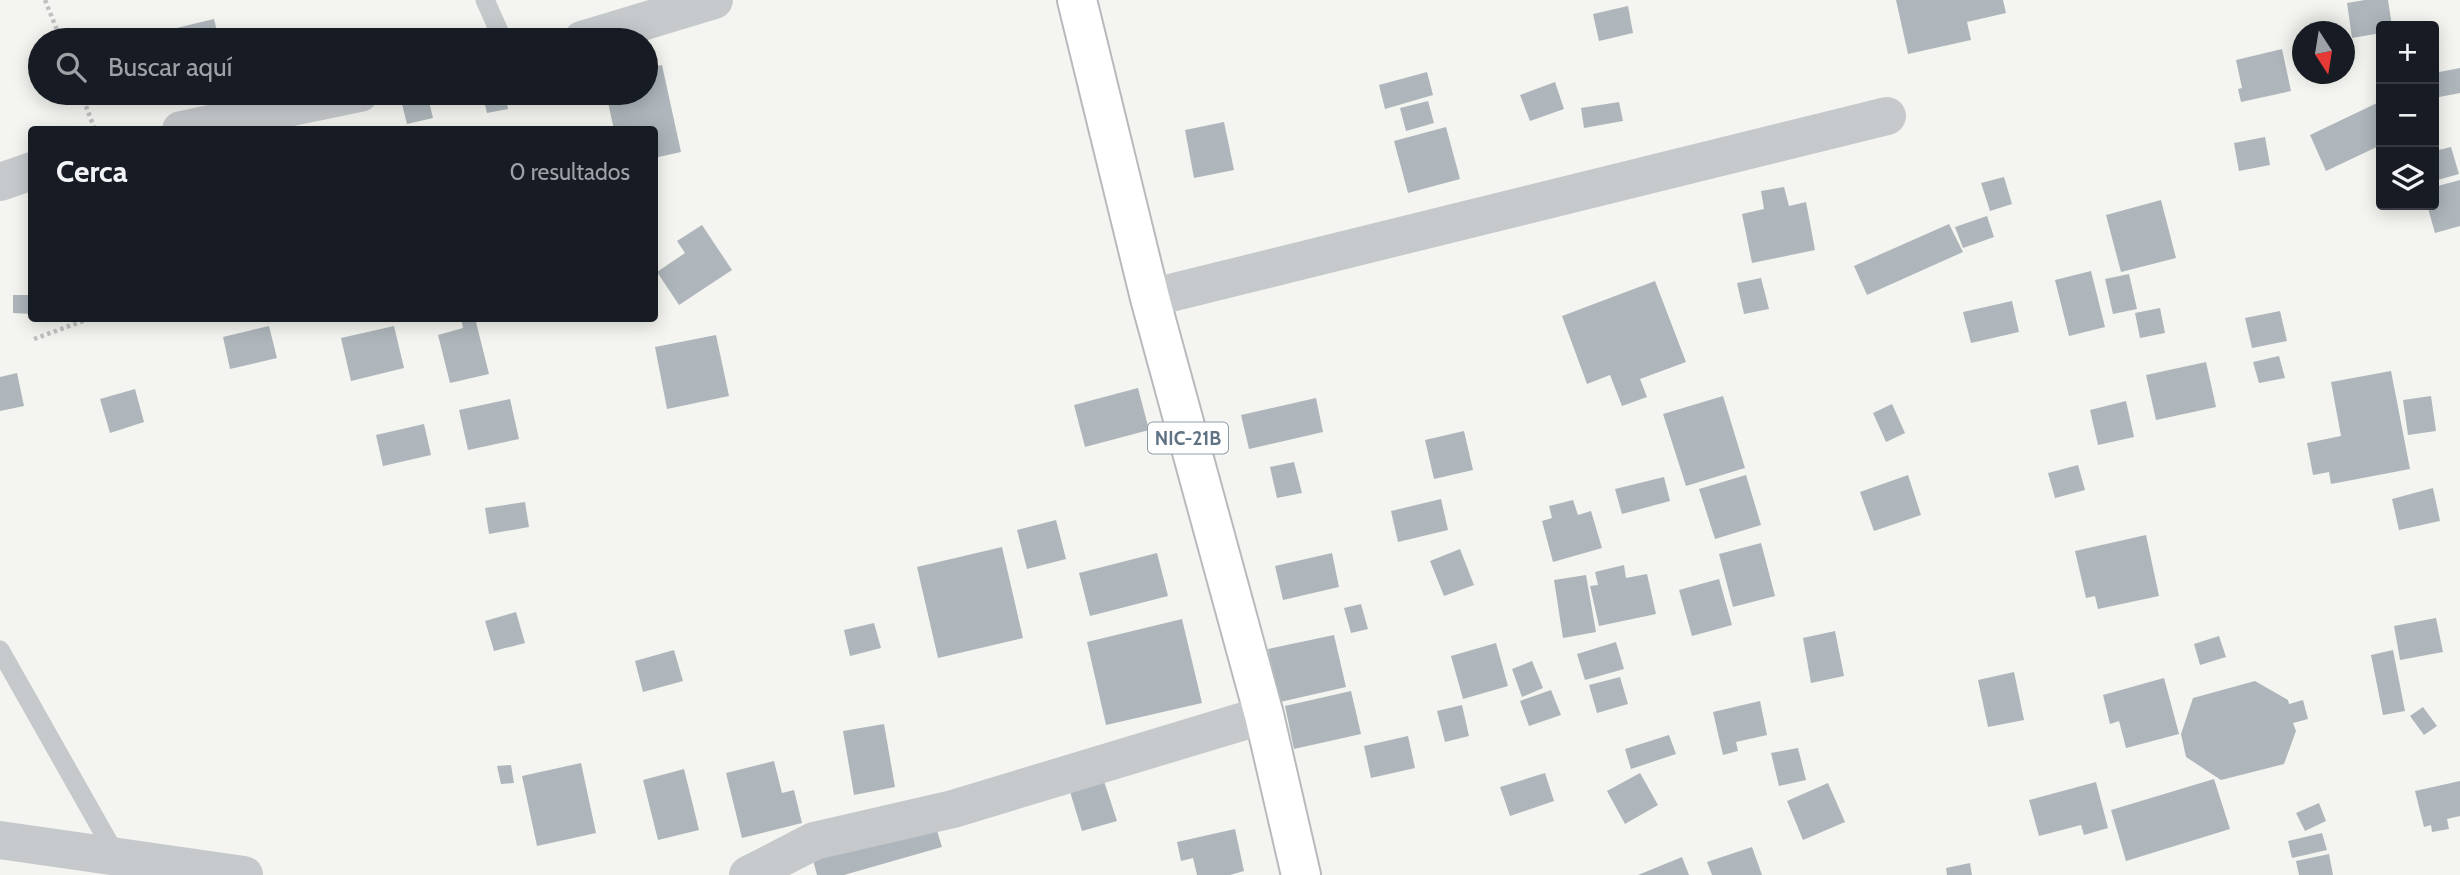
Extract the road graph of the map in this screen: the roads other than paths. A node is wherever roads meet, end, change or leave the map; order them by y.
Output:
1 (485, 0) edge
2 (714, 0) edge
3 (1077, 0) edge
4 (498, 28) edge
5 (622, 28) edge
6 (302, 105) edge
7 (1887, 116) dead end
8 (200, 126) edge
9 (28, 172) edge
10 (0, 182) edge
11 (1150, 298) junction
12 (0, 650) edge
13 (1264, 715) junction
14 (0, 840) edge
15 (117, 857) junction
16 (244, 875) edge
17 (748, 875) edge
18 (1301, 875) edge

1 - 4 lane
2 - 5 street
3 - 11 highway, NIC-21B
6 - 8 street
7 - 11 street
9 - 10 street
11 - 13 highway, NIC-21B
12 - 15 lane
13 - 17 street
13 - 18 highway, NIC-21B
14 - 15 street
15 - 16 street

